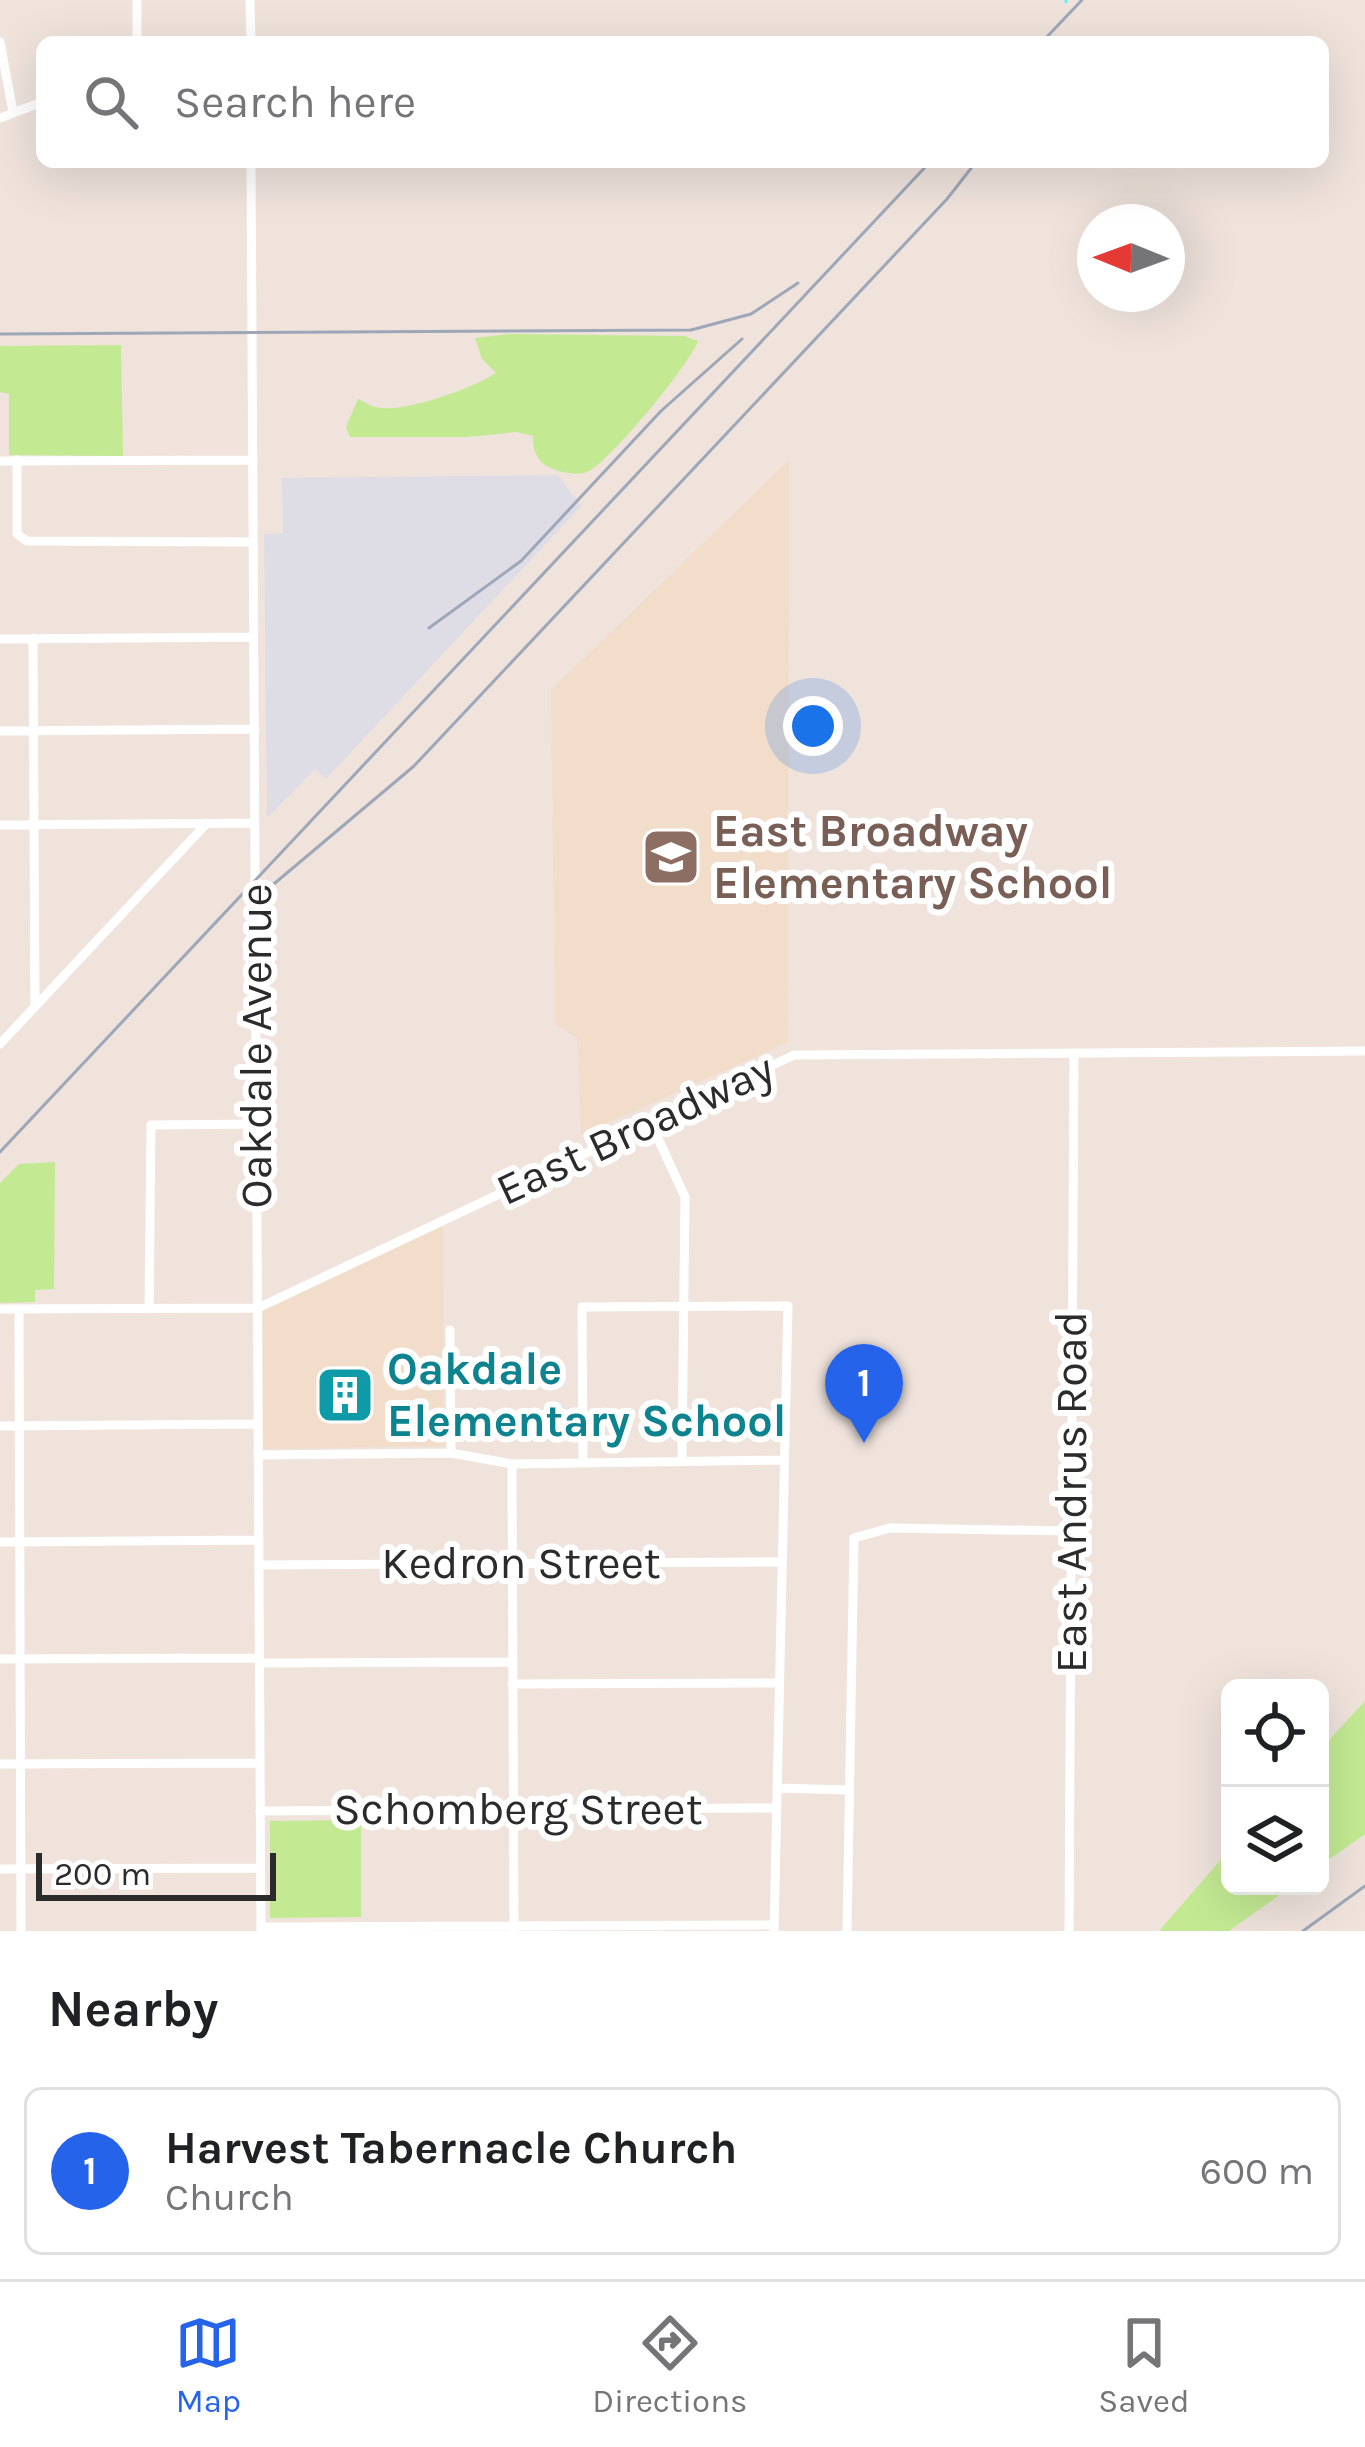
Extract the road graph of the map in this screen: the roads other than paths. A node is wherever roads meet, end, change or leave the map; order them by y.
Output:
1 (137, 0) edge
2 (250, 0) edge
3 (137, 36) edge
4 (251, 36) edge
5 (0, 42) edge
6 (36, 104) edge
7 (13, 112) junction
8 (0, 118) edge
9 (251, 168) edge
10 (0, 460) edge
11 (17, 460) junction
12 (253, 460) junction
13 (254, 542) junction
14 (254, 637) junction
15 (33, 638) junction
16 (0, 639) edge
17 (254, 729) junction
18 (34, 730) junction
19 (0, 731) edge
20 (207, 823) junction
21 (255, 823) junction
22 (0, 824) edge
23 (34, 824) junction
24 (35, 1006) junction
25 (0, 1044) edge
26 (1365, 1051) edge
27 (1074, 1053) junction
28 (650, 1121) junction
29 (257, 1124) junction
30 (683, 1307) junction
31 (258, 1308) junction
32 (0, 1309) edge
33 (19, 1309) junction
34 (149, 1309) junction
35 (450, 1330) dead end
36 (258, 1424) junction
37 (0, 1426) edge
38 (19, 1426) junction
39 (452, 1453) junction
40 (259, 1455) junction
41 (784, 1460) junction
42 (682, 1461) junction
43 (583, 1462) junction
44 (512, 1464) junction
45 (1070, 1531) junction
46 (259, 1540) junction
47 (0, 1542) edge
48 (19, 1542) junction
49 (782, 1562) junction
50 (511, 1563) junction
51 (259, 1565) junction
52 (0, 1659) edge
53 (20, 1659) junction
54 (260, 1660) junction
55 (512, 1661) junction
56 (779, 1683) junction
57 (512, 1684) junction
58 (260, 1763) junction
59 (0, 1764) edge
60 (20, 1764) junction
61 (777, 1788) junction
62 (849, 1790) junction
63 (776, 1808) junction
64 (260, 1810) junction
65 (513, 1810) junction
66 (260, 1868) junction
67 (0, 1869) edge
68 (20, 1869) junction
69 (514, 1928) edge
70 (774, 1928) edge
71 (261, 1929) edge
72 (21, 1931) edge
73 (847, 1931) edge
74 (1070, 1931) edge

1 - 3 street
2 - 4 street
5 - 7 street
6 - 7 street
7 - 8 street
9 - 12 street, Oakdale Avenue
10 - 11 street
11 - 12 street
11 - 13 street
12 - 13 street, Oakdale Avenue
13 - 14 street, Oakdale Avenue
14 - 15 street
14 - 17 street, Oakdale Avenue
15 - 16 street
15 - 18 street
17 - 18 street
17 - 21 street, Oakdale Avenue
18 - 19 street
18 - 23 street
20 - 21 street
20 - 23 street
20 - 24 street
21 - 29 street, Oakdale Avenue
22 - 23 street
23 - 24 street
24 - 25 street
26 - 27 street, East Broadway
27 - 28 street, East Broadway
27 - 45 street, East Andrus Road
28 - 30 street
28 - 31 street, East Broadway
29 - 31 street, Oakdale Avenue
29 - 34 street
30 - 41 street
30 - 42 street
30 - 43 street
31 - 34 street, East Broadway
31 - 36 street, Oakdale Avenue
32 - 33 street, East Broadway
33 - 34 street, East Broadway
33 - 38 street
35 - 39 street
36 - 38 street
36 - 40 street, Oakdale Avenue
37 - 38 street
38 - 48 street
39 - 40 street
39 - 44 street
40 - 46 street, Oakdale Avenue
41 - 42 street
41 - 49 street
42 - 43 street
43 - 44 street
44 - 50 street
45 - 62 street
45 - 74 street, East Andrus Road
46 - 48 street
46 - 51 street, Oakdale Avenue
47 - 48 street
48 - 53 street
49 - 50 street, Kedron Street
49 - 56 street
50 - 51 street, Kedron Street
50 - 55 street
51 - 54 street, Oakdale Avenue
52 - 53 street
53 - 54 street
53 - 60 street
54 - 55 street
54 - 58 street, Oakdale Avenue
55 - 57 street
56 - 57 street
56 - 61 street
57 - 65 street
58 - 60 street
58 - 64 street, Oakdale Avenue
59 - 60 street
60 - 68 street
61 - 62 street
61 - 63 street
62 - 73 street
63 - 65 street, Schomberg Street
63 - 70 street
64 - 65 street, Schomberg Street
64 - 66 street, Oakdale Avenue
65 - 69 street
66 - 68 street
66 - 71 street, Oakdale Avenue
67 - 68 street
68 - 72 street
69 - 70 street
69 - 71 street

